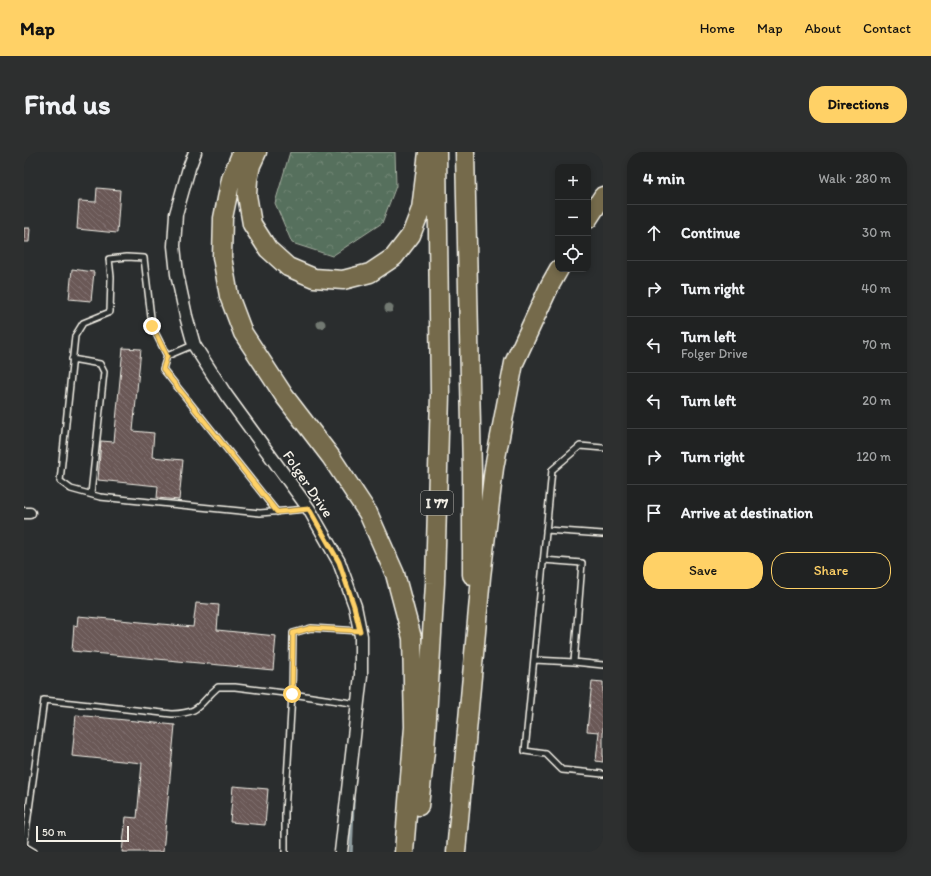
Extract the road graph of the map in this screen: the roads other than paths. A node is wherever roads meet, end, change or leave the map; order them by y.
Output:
1 (195, 152) edge
2 (242, 152) edge
3 (256, 152) edge
4 (428, 152) edge
5 (437, 152) edge
6 (465, 152) edge
7 (603, 196) edge
8 (591, 214) edge
9 (557, 272) edge
10 (194, 344) junction
11 (167, 356) junction
12 (72, 360) junction
13 (603, 448) edge
14 (91, 494) junction
15 (309, 509) junction
16 (277, 512) junction
17 (546, 530) junction
18 (603, 534) edge
19 (543, 560) junction
20 (360, 631) junction
21 (534, 660) junction
22 (574, 662) junction
23 (603, 665) edge
24 (472, 688) junction
25 (292, 694) junction
26 (359, 704) junction
27 (603, 774) edge
28 (34, 852) edge
29 (285, 852) edge
30 (341, 852) edge
31 (404, 852) edge
32 (413, 852) edge
33 (456, 852) edge

1 - 10 street, Folger Drive
2 - 31 highway
3 - 4 highway
5 - 32 highway, I 77
6 - 24 highway, I 77
7 - 8 highway
9 - 24 highway
10 - 11 lane
10 - 15 street, Folger Drive
11 - 12 lane
11 - 16 lane
12 - 14 lane
12 - 14 lane
13 - 17 lane
14 - 16 lane
15 - 16 lane
15 - 20 street, Folger Drive
17 - 18 lane
17 - 19 lane
19 - 21 lane
19 - 22 lane
20 - 25 lane
20 - 26 street, Folger Drive
21 - 22 lane
21 - 27 lane
22 - 23 lane
24 - 33 highway, I 77
25 - 26 lane
25 - 28 lane
25 - 29 lane
26 - 30 street, Folger Drive

